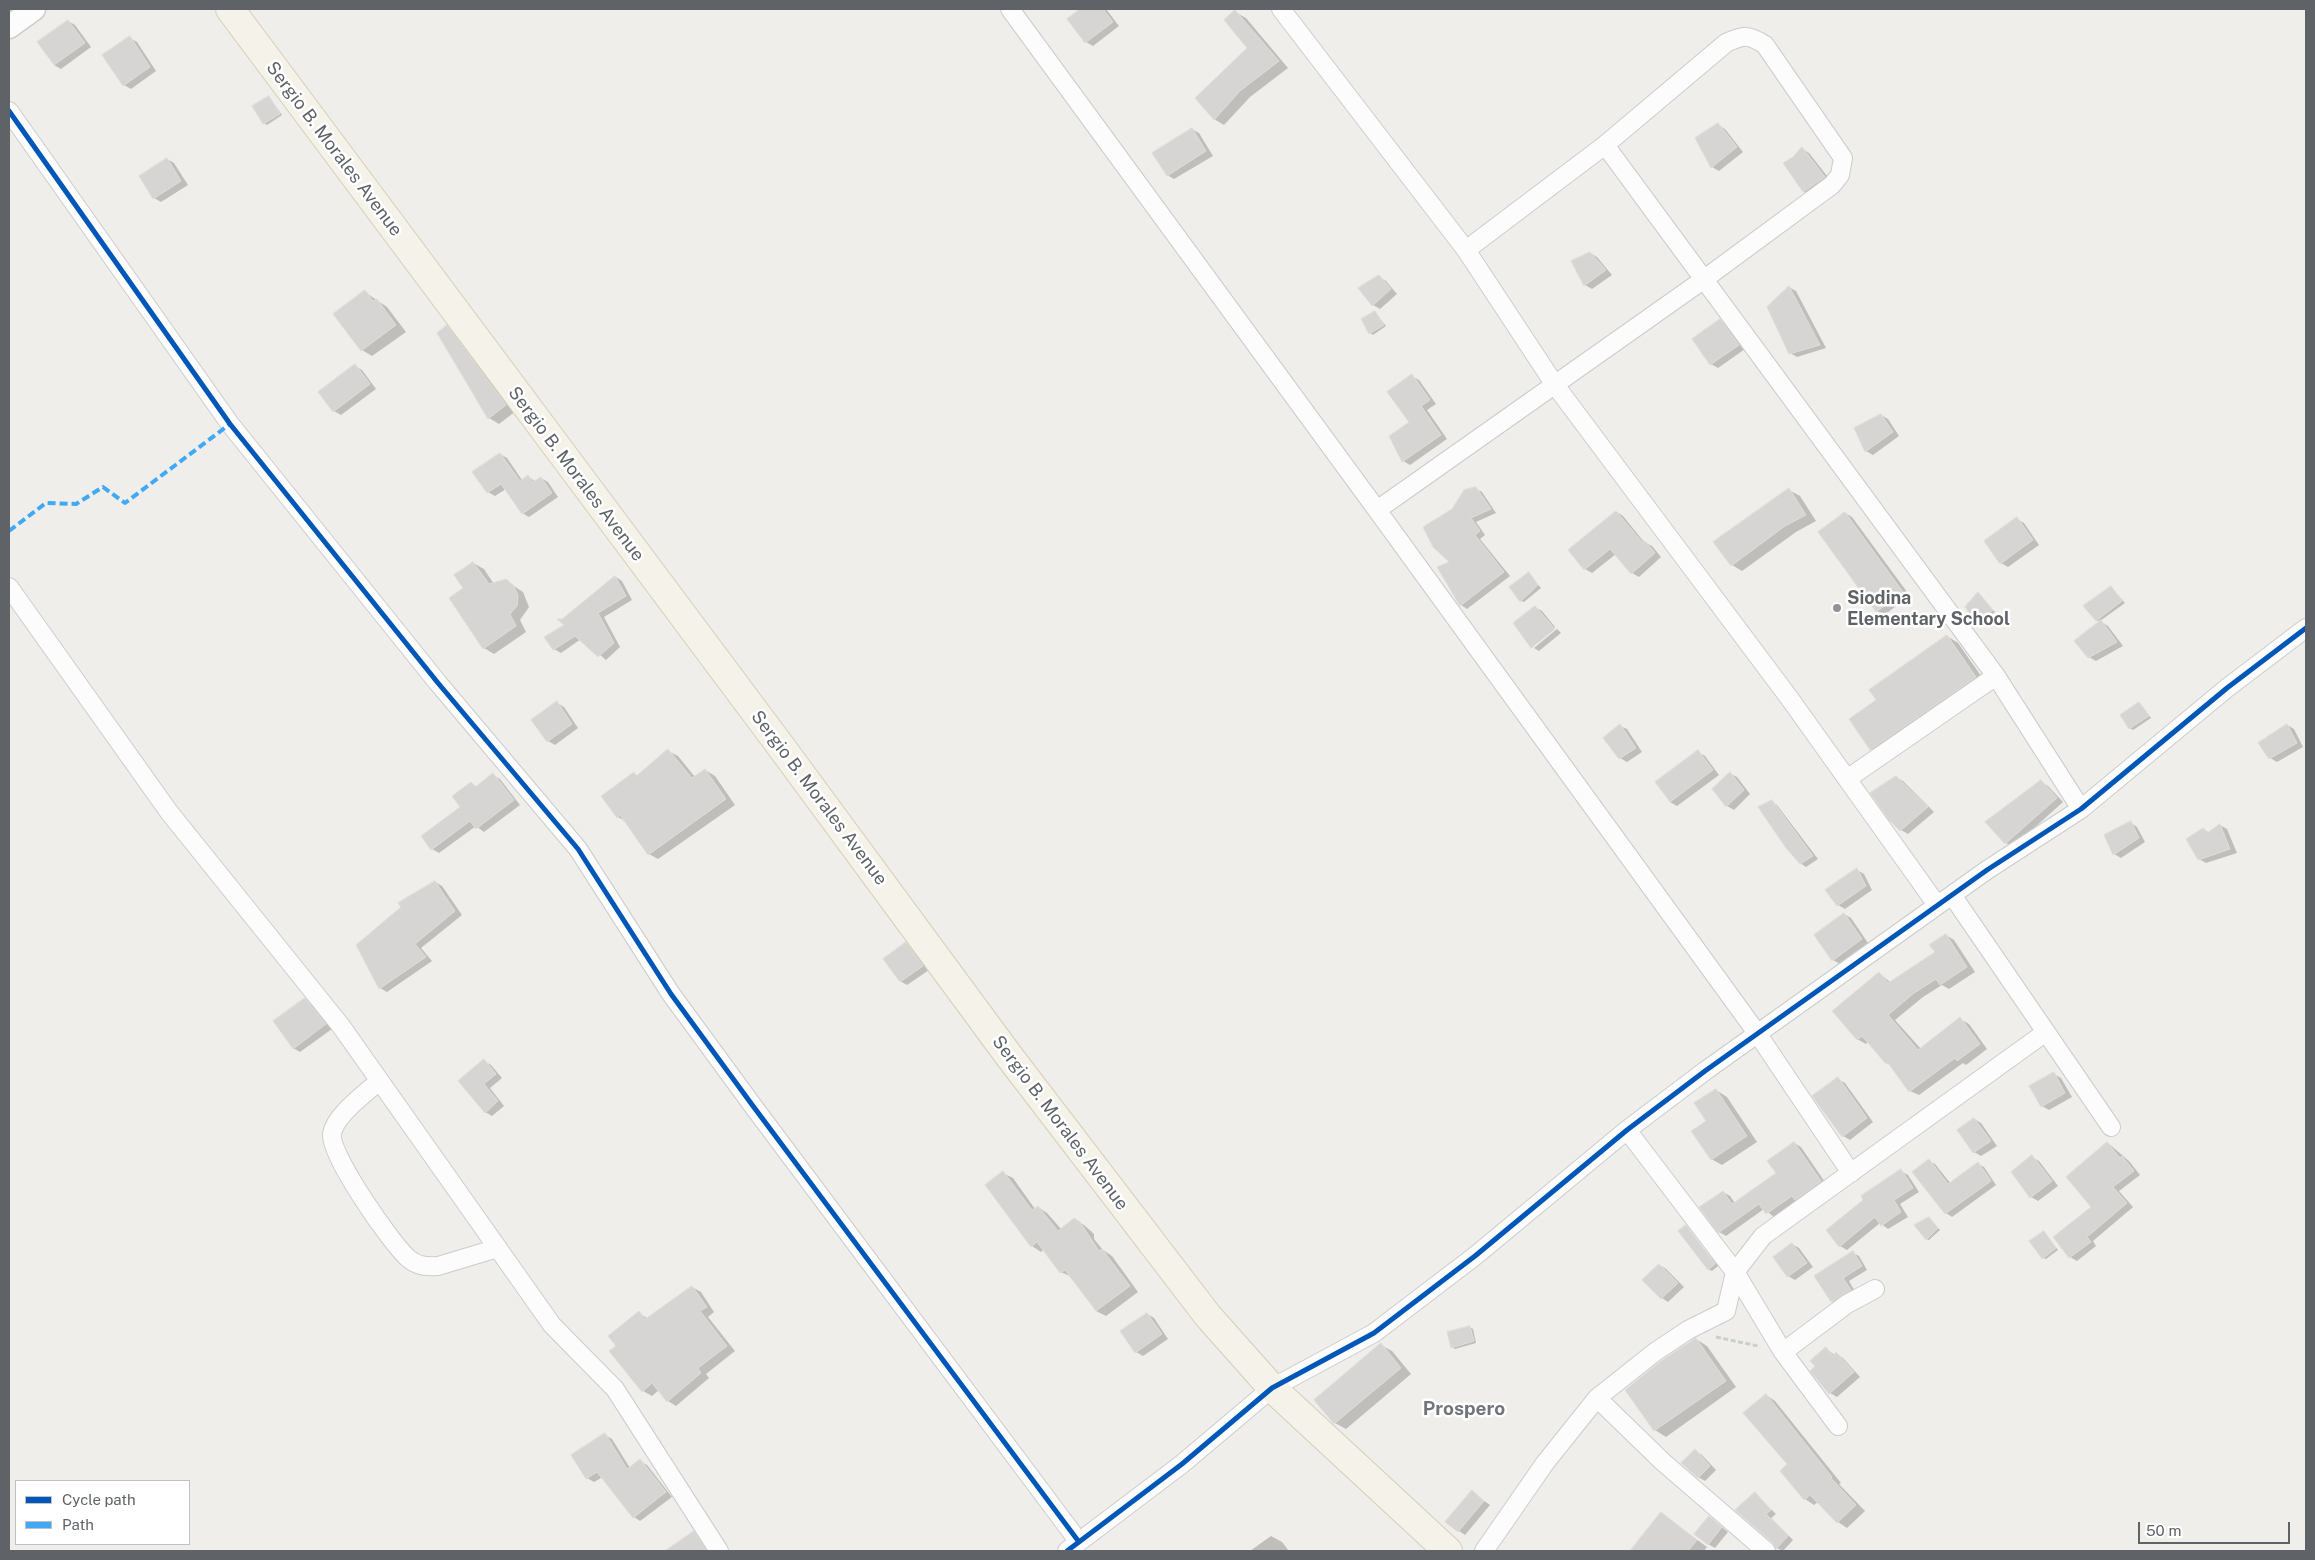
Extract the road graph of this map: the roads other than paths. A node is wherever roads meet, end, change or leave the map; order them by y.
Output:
1 (34, 9) edge
2 (230, 9) edge
3 (1010, 9) edge
4 (1280, 9) edge
5 (9, 27) edge
6 (9, 111) edge
7 (1605, 145) junction
8 (1466, 250) junction
9 (1703, 280) junction
10 (1555, 385) junction
11 (1377, 510) junction
12 (9, 587) edge
13 (2306, 628) edge
14 (1996, 676) junction
15 (1847, 778) junction
16 (2081, 809) junction
17 (1952, 895) junction
18 (1937, 905) junction
19 (2046, 1032) junction
20 (1757, 1033) junction
21 (379, 1081) junction
22 (2111, 1127) dead end
23 (1627, 1130) junction
24 (1851, 1173) junction
25 (498, 1248) junction
26 (1734, 1272) junction
27 (1875, 1289) dead end
28 (1783, 1352) junction
29 (1272, 1388) junction
30 (1596, 1398) junction
31 (1838, 1426) dead end
32 (1073, 1547) edge
33 (719, 1551) edge
34 (1448, 1551) edge
35 (1484, 1551) edge
36 (1766, 1551) edge

1 - 5 street
2 - 29 main road, Sergio B. Morales Avenue
3 - 11 street
4 - 8 street
6 - 32 street
7 - 8 street
7 - 9 street
7 - 9 street
8 - 10 street
9 - 10 street
9 - 14 street
10 - 11 street
10 - 15 street
11 - 20 street
12 - 21 street
13 - 16 street
14 - 15 street
14 - 16 street
15 - 18 street
16 - 17 street
17 - 18 street
17 - 19 street
18 - 20 street
19 - 22 street
19 - 24 street
20 - 23 street
20 - 24 street
21 - 25 street
21 - 25 street
23 - 26 street
23 - 29 street
24 - 26 street
25 - 33 street
26 - 28 street
26 - 30 street
27 - 28 street
28 - 31 street
29 - 32 street
29 - 34 main road, Sergio B. Morales Avenue
30 - 35 street
30 - 36 street

